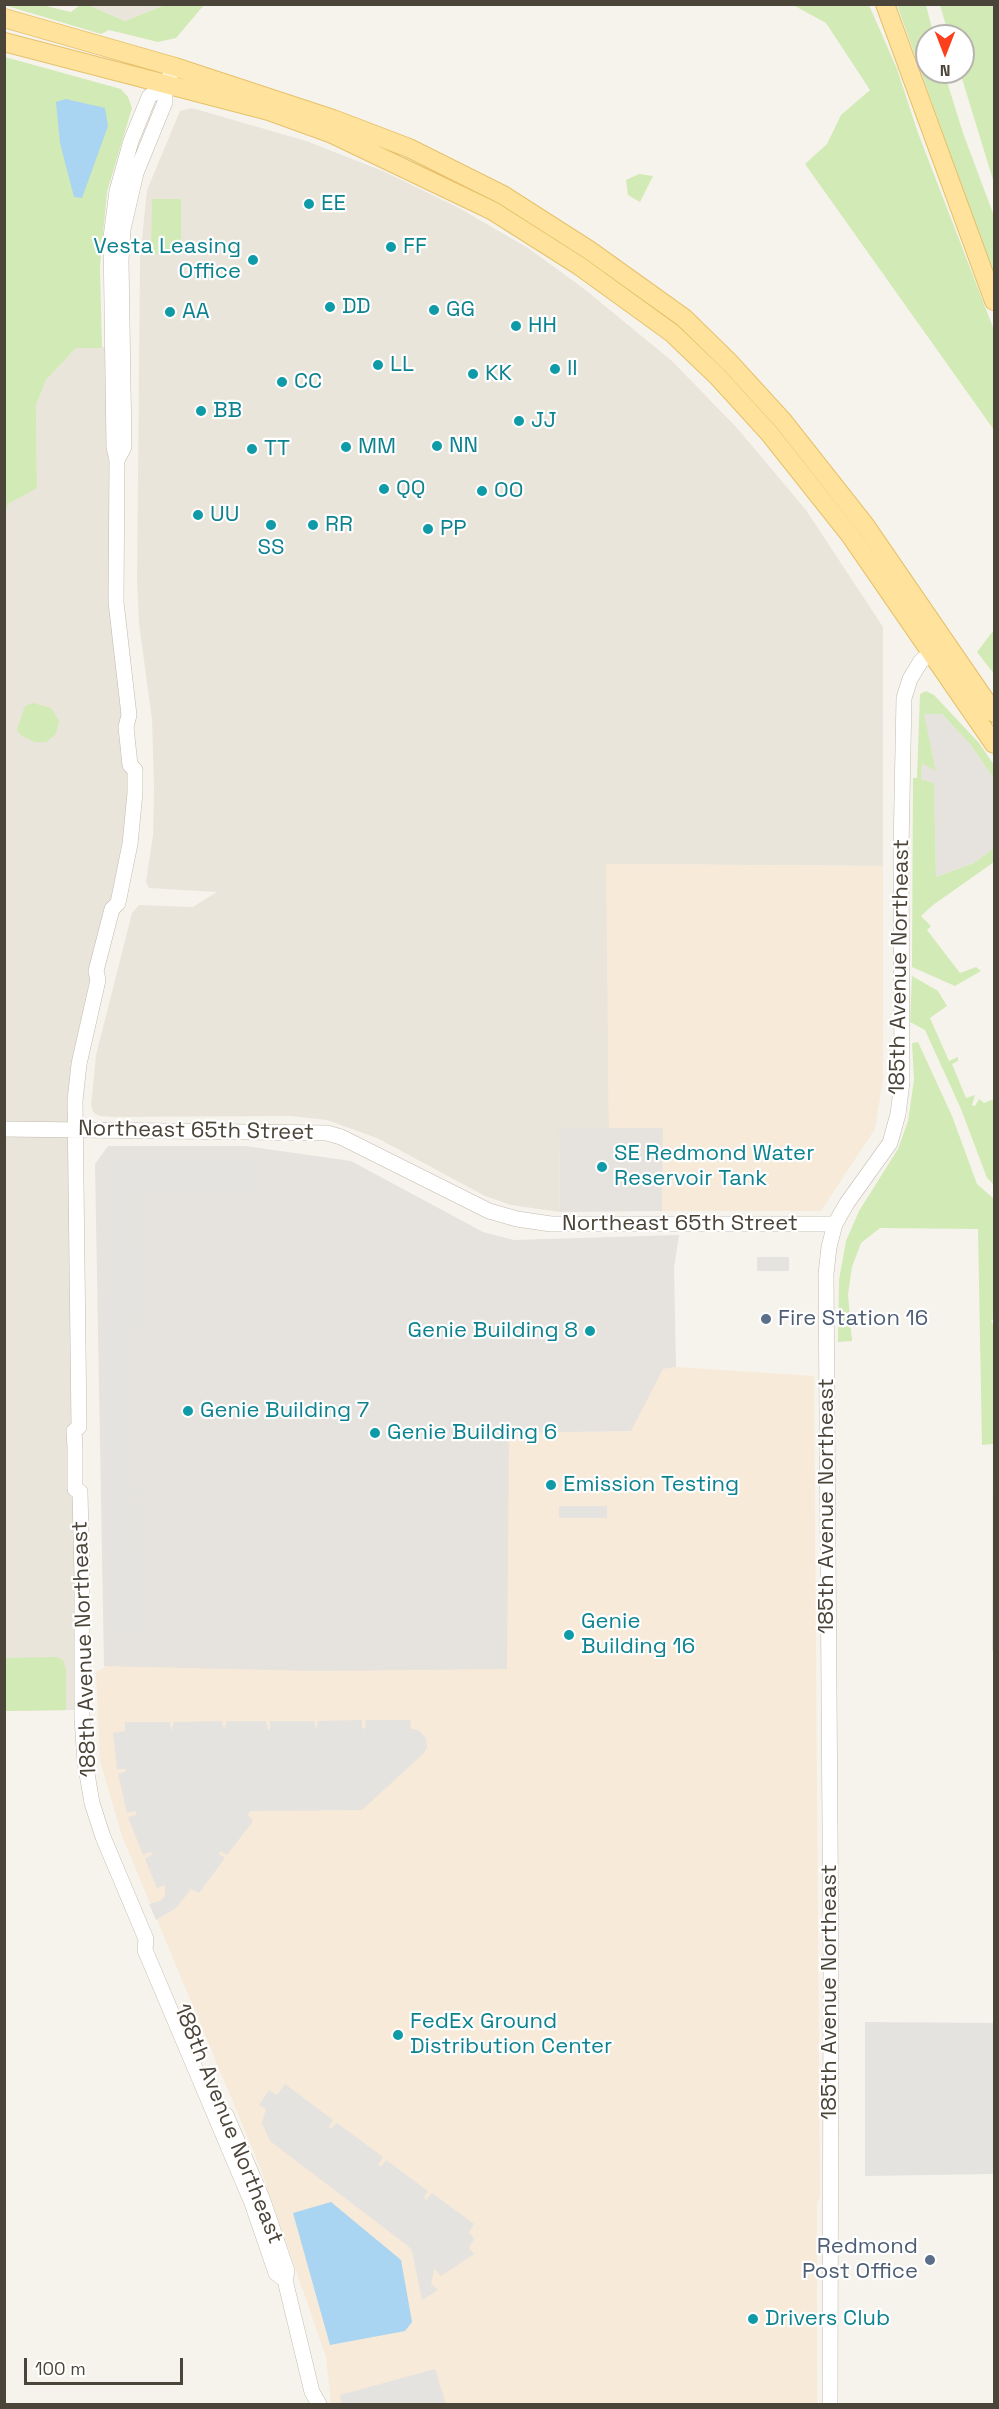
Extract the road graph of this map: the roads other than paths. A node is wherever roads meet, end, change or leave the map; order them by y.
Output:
1 (885, 4) edge
2 (4, 18) edge
3 (4, 42) edge
4 (175, 66) junction
5 (165, 84) junction
6 (994, 301) edge
7 (938, 648) junction
8 (994, 712) edge
9 (994, 744) edge
10 (4, 1130) edge
11 (75, 1130) junction
12 (836, 1224) junction
13 (314, 2400) edge
14 (830, 2404) edge

1 - 6 main road
2 - 4 main road
3 - 5 main road
4 - 5 street, 188th Avenue Northeast
4 - 7 main road
5 - 7 main road
5 - 11 street, 188th Avenue Northeast
7 - 8 main road
7 - 9 main road
7 - 12 street, 185th Avenue Northeast
10 - 11 street, Northeast 65th Street
11 - 12 street, Northeast 65th Street
11 - 13 street, 188th Avenue Northeast
12 - 14 street, 185th Avenue Northeast

